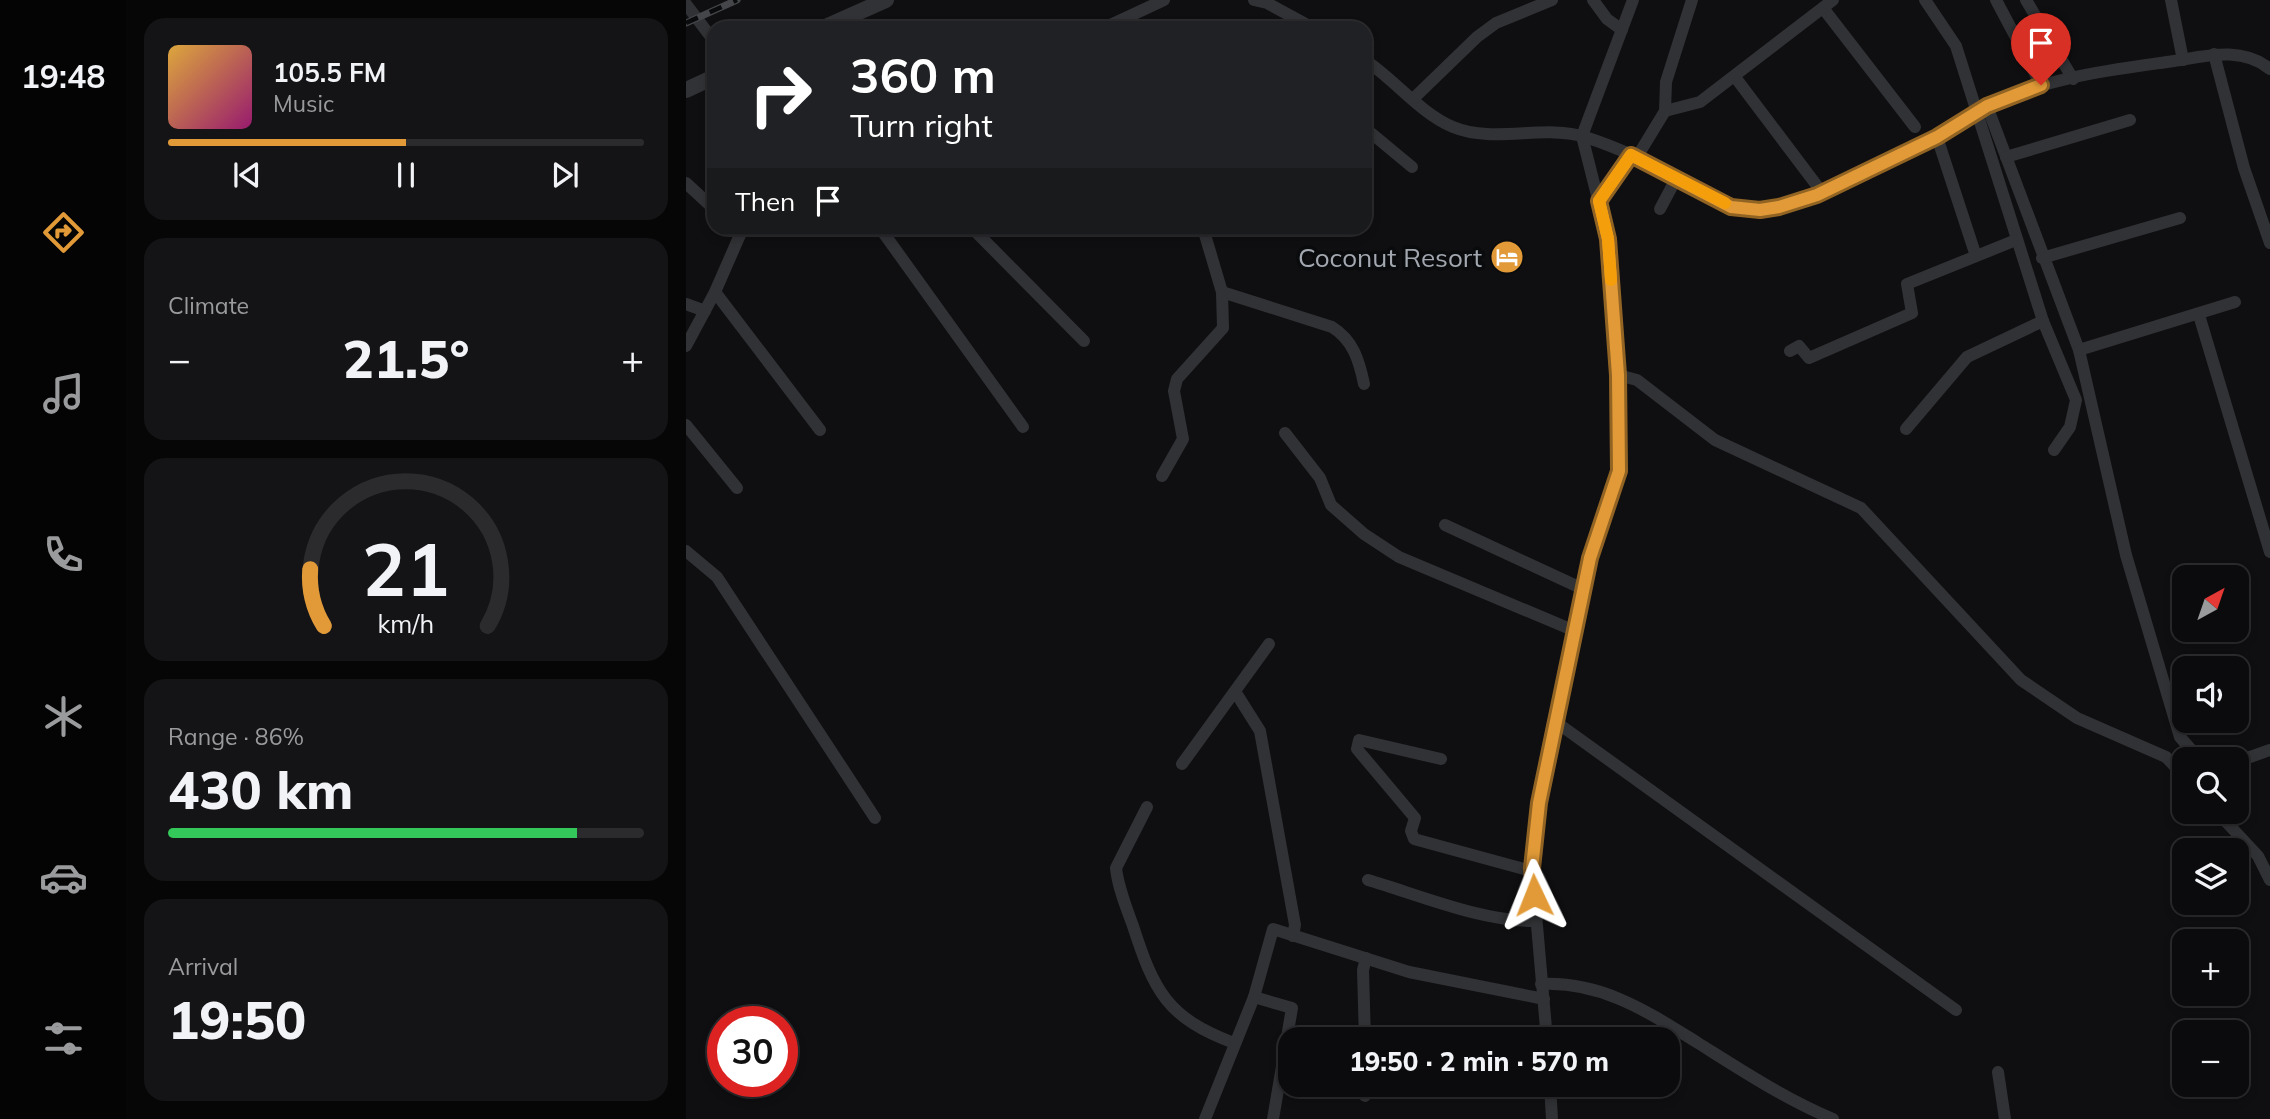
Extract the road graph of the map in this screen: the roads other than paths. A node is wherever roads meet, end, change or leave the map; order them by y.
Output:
1 (886, 0) edge
2 (1164, 0) edge
3 (1254, 0) edge
4 (1552, 0) edge
5 (1592, 0) edge
6 (1633, 0) edge
7 (1692, 0) edge
8 (1925, 0) edge
9 (1996, 0) edge
10 (2026, 0) edge
11 (2171, 0) edge
12 (686, 4) edge
13 (1828, 4) edge
14 (839, 21) edge
15 (1119, 21) edge
16 (1299, 21) edge
17 (1622, 30) junction
18 (707, 32) edge
19 (2214, 54) junction
20 (2183, 60) junction
21 (1372, 66) edge
22 (2270, 69) edge
23 (1735, 76) junction
24 (2073, 79) junction
25 (707, 81) edge
26 (2041, 85) junction
27 (686, 90) edge
28 (1414, 99) junction
29 (1987, 106) junction
30 (1665, 111) junction
31 (1976, 115) junction
32 (2130, 120) dead end
33 (1915, 127) dead end
34 (1372, 134) edge
35 (1582, 135) junction
36 (1937, 137) junction
37 (1634, 156) junction
38 (2006, 157) junction
39 (1412, 167) dead end
40 (1677, 177) junction
41 (686, 183) edge
42 (1818, 187) dead end
43 (1599, 201) junction
44 (707, 202) edge
45 (1660, 209) dead end
46 (2180, 219) dead end
47 (740, 235) edge
48 (885, 235) edge
49 (979, 235) edge
50 (1205, 235) edge
51 (2016, 240) junction
52 (2270, 243) edge
53 (1974, 250) dead end
54 (2042, 258) junction
55 (715, 292) junction
56 (1222, 292) junction
57 (2235, 302) dead end
58 (686, 304) edge
59 (705, 311) junction
60 (2199, 315) junction
61 (2043, 321) junction
62 (1084, 341) dead end
63 (686, 346) edge
64 (2080, 350) junction
65 (1790, 351) dead end
66 (1618, 375) junction
67 (1364, 384) dead end
68 (686, 425) edge
69 (1023, 427) dead end
70 (1906, 429) dead end
71 (820, 430) dead end
72 (1285, 433) dead end
73 (2054, 450) dead end
74 (1161, 476) dead end
75 (737, 488) dead end
76 (1445, 525) dead end
77 (686, 551) edge
78 (2270, 552) edge
79 (1583, 589) junction
80 (1575, 631) junction
81 (1269, 644) dead end
82 (1236, 693) junction
83 (1556, 722) junction
84 (2189, 747) edge
85 (2270, 750) edge
86 (2249, 757) edge
87 (1441, 759) dead end
88 (2172, 763) edge
89 (1182, 764) dead end
90 (1147, 807) dead end
91 (875, 818) dead end
92 (2228, 824) edge
93 (1532, 868) junction
94 (1367, 880) dead end
95 (2270, 880) edge
96 (1536, 921) junction
97 (1293, 936) junction
98 (1366, 958) junction
99 (1541, 984) junction
100 (1254, 997) junction
101 (1544, 999) junction
102 (1956, 1010) dead end
103 (1365, 1027) edge
104 (1545, 1027) edge
105 (1234, 1043) junction
106 (1998, 1072) dead end
107 (1551, 1097) edge
108 (1205, 1119) edge
109 (1273, 1119) edge
110 (1552, 1119) edge
111 (1833, 1119) edge
112 (2005, 1119) edge

1 - 14 street
2 - 15 street
3 - 16 street
4 - 28 street
5 - 17 street
6 - 17 street
7 - 30 street
8 - 31 street
9 - 26 street
10 - 24 street
11 - 20 street
12 - 18 street
13 - 23 street
13 - 33 street
17 - 35 street
19 - 20 street
19 - 22 street
19 - 52 street
20 - 24 street
21 - 28 street
23 - 30 street
23 - 42 street
24 - 26 street
25 - 27 street
26 - 29 street
28 - 35 street
29 - 31 street
29 - 38 street
30 - 37 street
31 - 36 street
31 - 51 street
32 - 38 street
34 - 39 street
35 - 37 street
35 - 43 street
36 - 40 street
36 - 53 street
37 - 40 street
37 - 43 street
38 - 54 street
40 - 45 street
41 - 44 street
43 - 66 street
46 - 54 street
47 - 55 street
48 - 69 street
49 - 62 street
50 - 56 street
51 - 61 street
51 - 65 street
54 - 64 street
55 - 59 street
55 - 71 street
56 - 67 street
56 - 74 street
57 - 60 street
58 - 59 street
59 - 63 street
60 - 64 street
60 - 78 street
61 - 70 street
61 - 73 street
64 - 84 street
66 - 79 street
66 - 88 street
68 - 75 street
72 - 80 street
76 - 79 street
77 - 91 street
79 - 80 street
80 - 83 street
81 - 82 street
82 - 89 street
82 - 97 street
83 - 93 street
83 - 102 street
85 - 86 street
87 - 93 street
90 - 105 street
92 - 95 street
93 - 96 street
94 - 96 street
96 - 99 street
97 - 98 street
97 - 100 street
98 - 101 street
98 - 103 street
99 - 101 street
99 - 111 street
100 - 105 street
100 - 109 street
101 - 104 street
105 - 108 street
106 - 112 street
107 - 110 street

